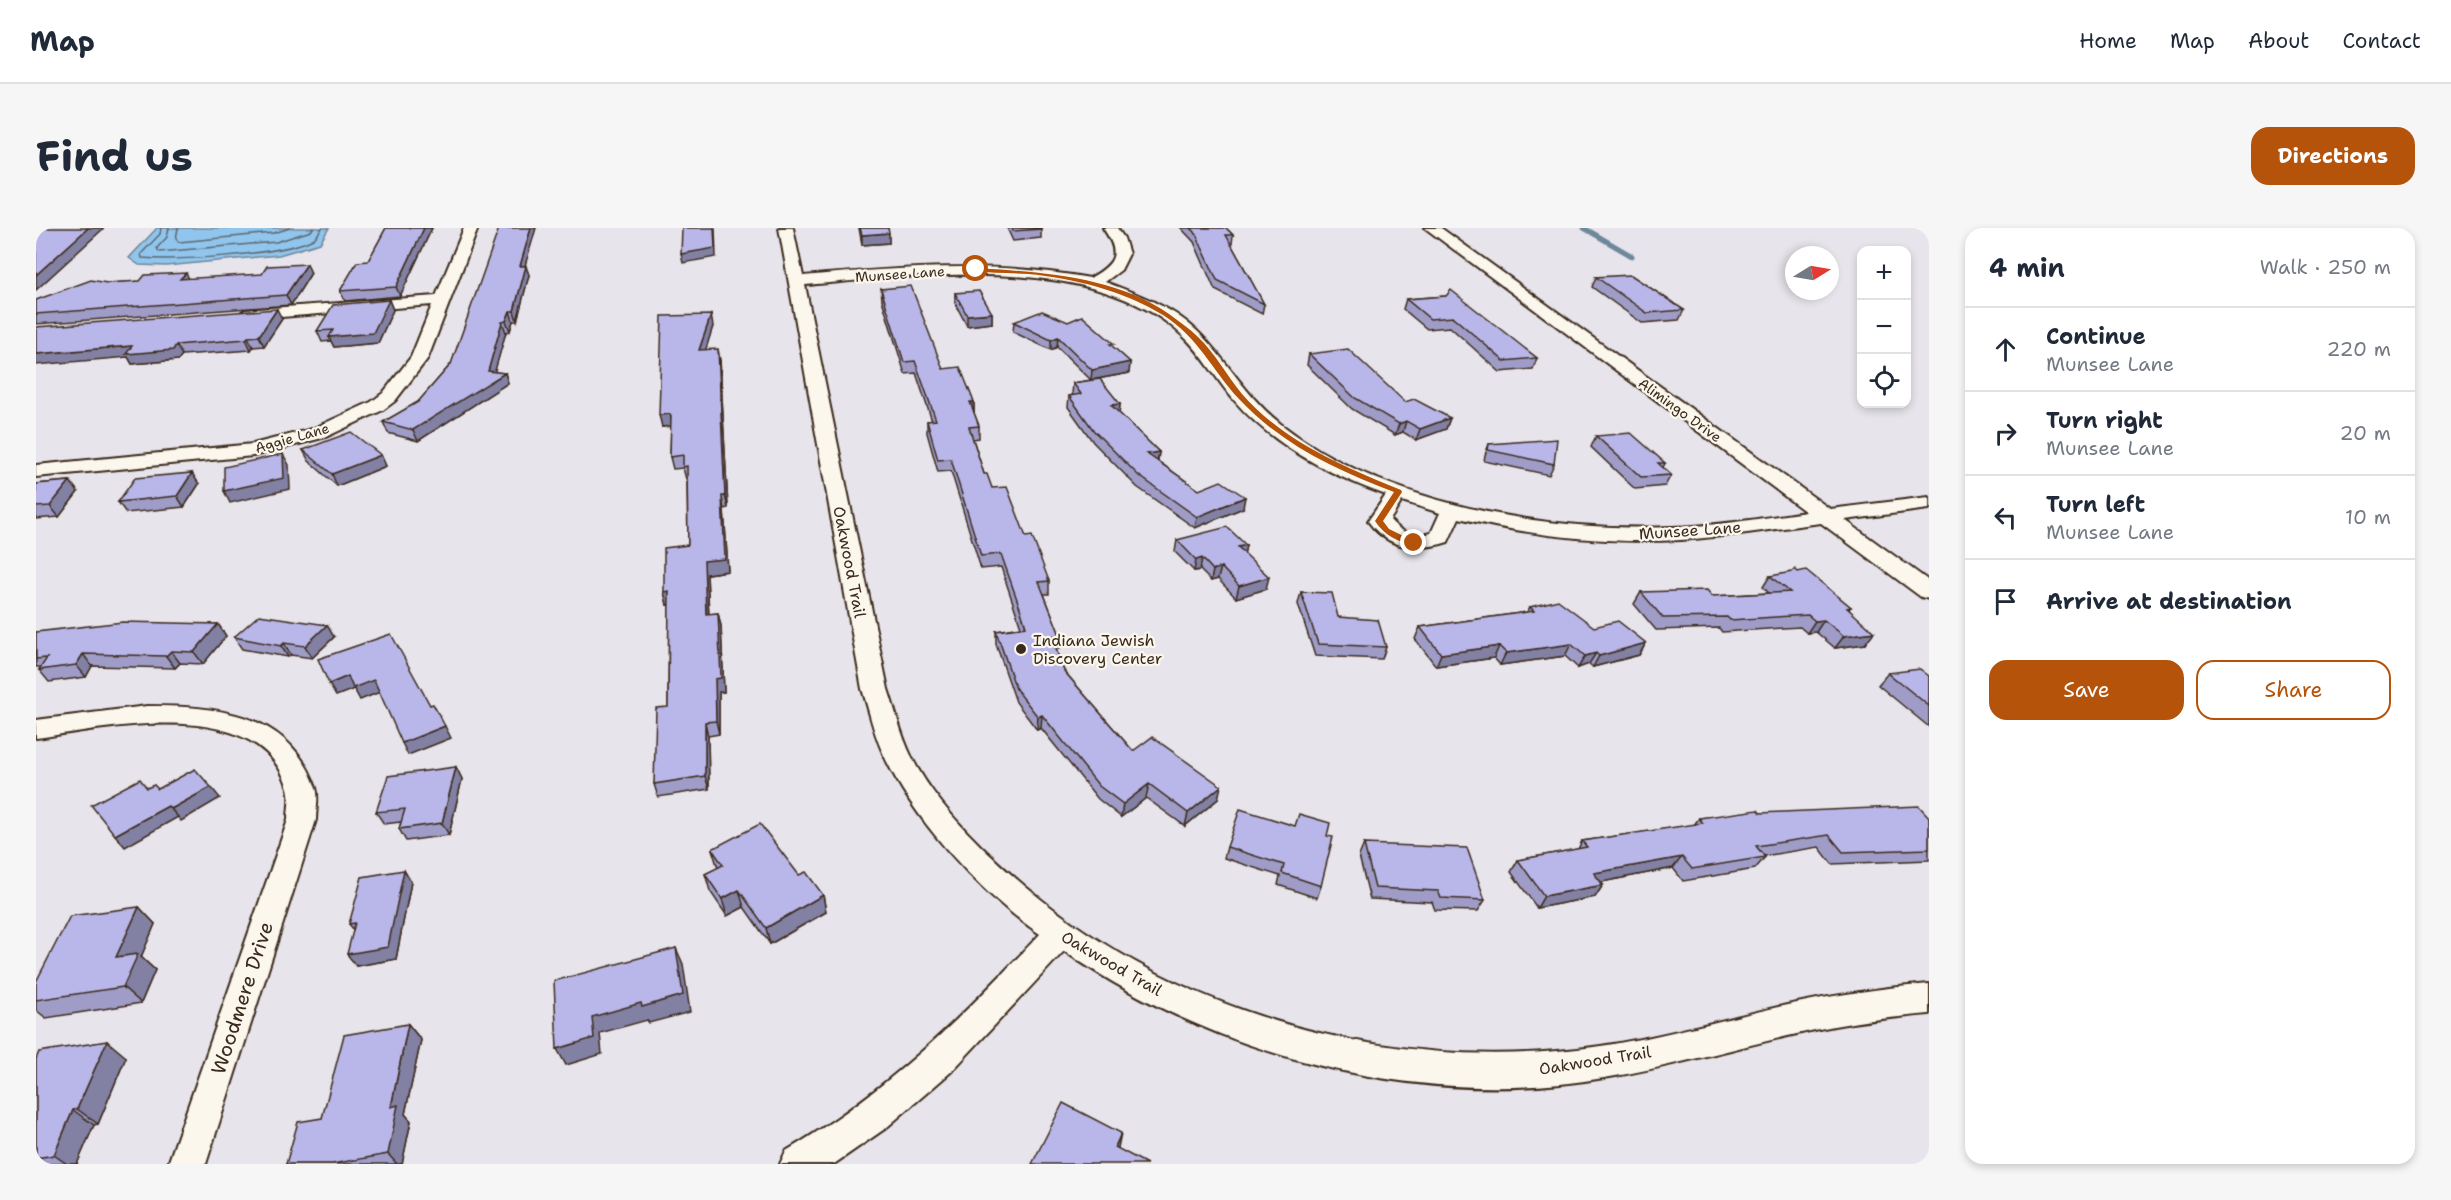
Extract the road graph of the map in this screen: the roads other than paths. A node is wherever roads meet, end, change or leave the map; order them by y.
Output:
1 (471, 228) edge
2 (786, 228) edge
3 (1110, 228) edge
4 (1432, 228) edge
5 (796, 281) junction
6 (1091, 284) junction
7 (442, 300) junction
8 (227, 316) edge
9 (36, 471) edge
10 (1398, 492) junction
11 (1929, 503) edge
12 (1452, 509) junction
13 (1825, 516) junction
14 (1929, 592) edge
15 (36, 729) edge
16 (1061, 933) junction
17 (1929, 999) edge
18 (187, 1164) edge
19 (799, 1164) edge

1 - 7 street, Aggie Lane
2 - 5 street, Oakwood Trail
3 - 6 street
4 - 13 street, Alimingo Drive
5 - 6 street, Munsee Lane
5 - 16 street, Oakwood Trail
6 - 10 street, Munsee Lane
7 - 8 street
7 - 9 street, Aggie Lane
10 - 12 street, Munsee Lane
10 - 12 street
11 - 13 street, Munsee Lane
12 - 13 street, Munsee Lane
13 - 14 street, Alimingo Drive
15 - 18 street, Woodmere Drive
16 - 17 street, Oakwood Trail
16 - 19 street

